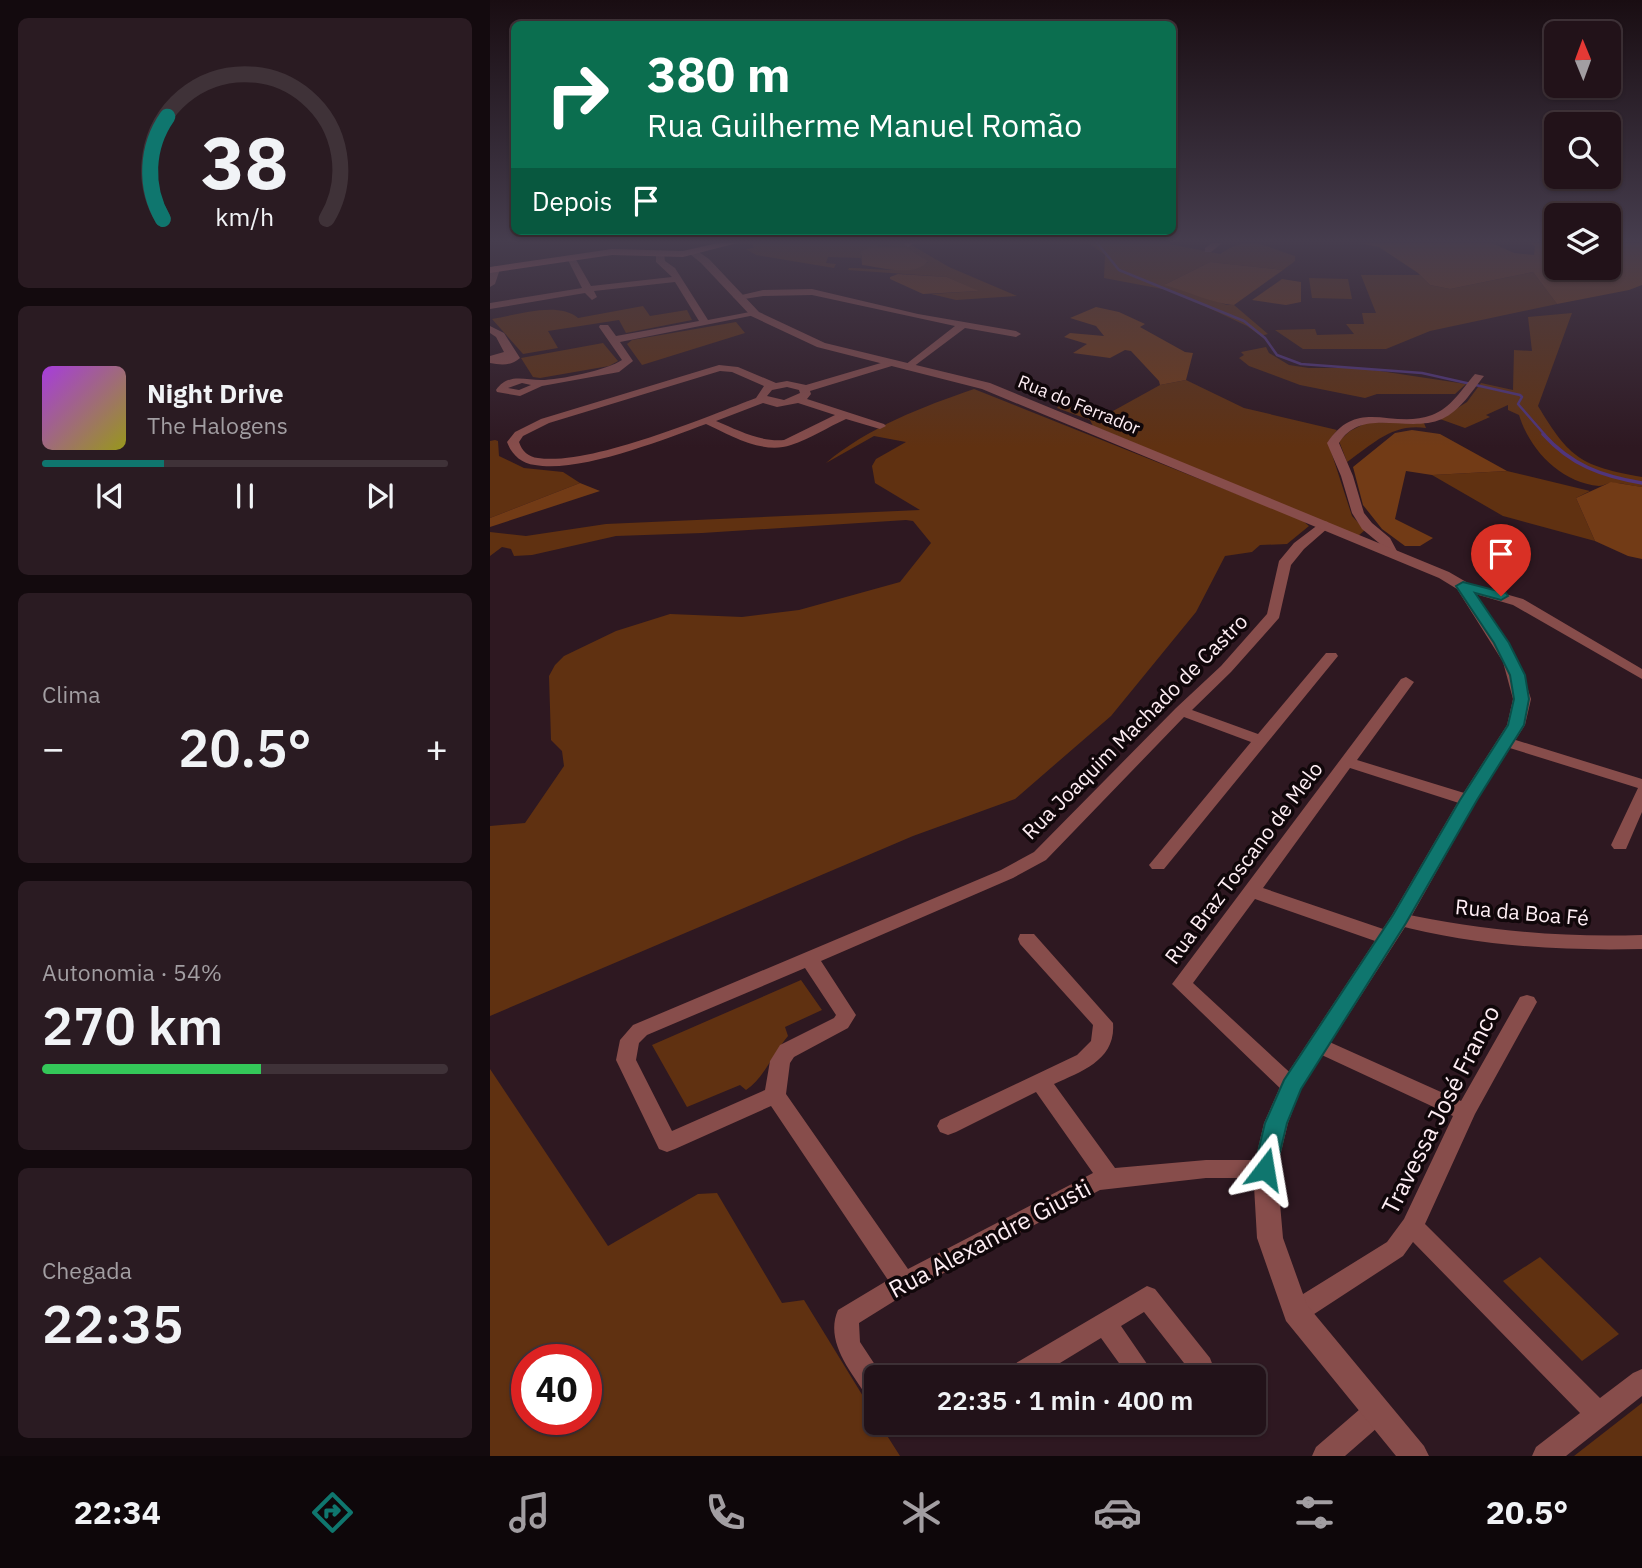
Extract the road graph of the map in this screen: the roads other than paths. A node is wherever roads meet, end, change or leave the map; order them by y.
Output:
1 (697, 311) edge
2 (752, 311) edge
3 (899, 311) edge
4 (755, 314) junction
5 (705, 323) junction
6 (964, 325) junction
7 (604, 327) dead end
8 (492, 332) edge
9 (1016, 334) dead end
10 (613, 340) junction
11 (512, 357) junction
12 (493, 359) edge
13 (853, 359) junction
14 (873, 363) junction
15 (909, 367) junction
16 (522, 380) junction
17 (1475, 380) dead end
18 (537, 384) junction
19 (774, 386) junction
20 (499, 389) edge
21 (801, 391) junction
22 (763, 399) junction
23 (845, 415) junction
24 (705, 420) junction
25 (880, 426) dead end
26 (1324, 525) junction
27 (1391, 553) junction
28 (1463, 586) junction
29 (1331, 656) dead end
30 (1642, 675) edge
31 (1406, 682) dead end
32 (1181, 711) junction
33 (1260, 740) junction
34 (1506, 742) junction
35 (1347, 762) junction
36 (1642, 784) edge
37 (1468, 800) junction
38 (1640, 802) edge
39 (1620, 845) dead end
40 (1158, 865) dead end
41 (1251, 891) junction
42 (1400, 919) junction
43 (1385, 937) junction
44 (1027, 939) dead end
45 (1642, 942) edge
46 (808, 957) junction
47 (1527, 1002) dead end
48 (1318, 1045) junction
49 (1040, 1081) junction
50 (1291, 1086) junction
51 (775, 1095) junction
52 (1465, 1112) junction
53 (948, 1126) dead end
54 (1265, 1169) junction
55 (1108, 1178) junction
56 (1412, 1226) junction
57 (904, 1283) junction
58 (1296, 1312) junction
59 (1105, 1324) junction
60 (1035, 1365) edge
61 (1135, 1365) edge
62 (1199, 1365) edge
63 (864, 1370) edge
64 (1642, 1381) edge
65 (1376, 1412) junction
66 (1599, 1414) junction
67 (1325, 1456) edge
68 (1413, 1456) edge
69 (1545, 1456) edge

1 - 5 street
2 - 4 street, Rua do Ferrador
3 - 6 street
4 - 5 street
4 - 13 street, Rua do Ferrador
5 - 10 street
6 - 9 street
6 - 15 street
7 - 10 street
8 - 11 street
10 - 18 street
11 - 12 street
11 - 16 street
12 - 20 street
13 - 14 street, Rua do Ferrador
13 - 21 street
14 - 15 street, Rua do Ferrador
14 - 21 street
15 - 26 street, Rua do Ferrador
16 - 18 street
16 - 20 street
17 - 27 street
18 - 20 street
19 - 21 street
19 - 22 street
19 - 24 street
21 - 22 street
21 - 23 street
22 - 24 street
23 - 24 street
23 - 25 street
26 - 27 street, Rua do Ferrador
26 - 32 street, Rua Joaquim Machado de Castro
27 - 28 street, Rua do Ferrador
28 - 30 street
28 - 34 street
29 - 33 street
31 - 35 street, Rua Braz Toscano de Melo
32 - 33 street
32 - 46 street, Rua Joaquim Machado de Castro
33 - 40 street
34 - 36 street
34 - 37 street
35 - 37 street
35 - 41 street, Rua Braz Toscano de Melo
37 - 42 street
38 - 39 street
41 - 43 street
41 - 50 street, Rua Braz Toscano de Melo
42 - 43 street
42 - 45 street, Rua da Boa Fé
43 - 48 street
44 - 49 street
46 - 51 street
46 - 51 street, Rua Joaquim Machado de Castro
47 - 52 street, Travessa José Franco
48 - 50 street
48 - 52 street
49 - 53 street
49 - 55 street
50 - 54 street
51 - 57 street
52 - 56 street, Travessa José Franco
54 - 55 street, Rua Alexandre Giusti
54 - 58 street
55 - 57 street, Rua Alexandre Giusti
56 - 58 street, Travessa José Franco
56 - 66 street
57 - 63 street, Rua Alexandre Giusti
58 - 65 street
59 - 60 street
59 - 61 street
59 - 62 street
64 - 66 street
65 - 67 street
65 - 68 street
66 - 69 street

